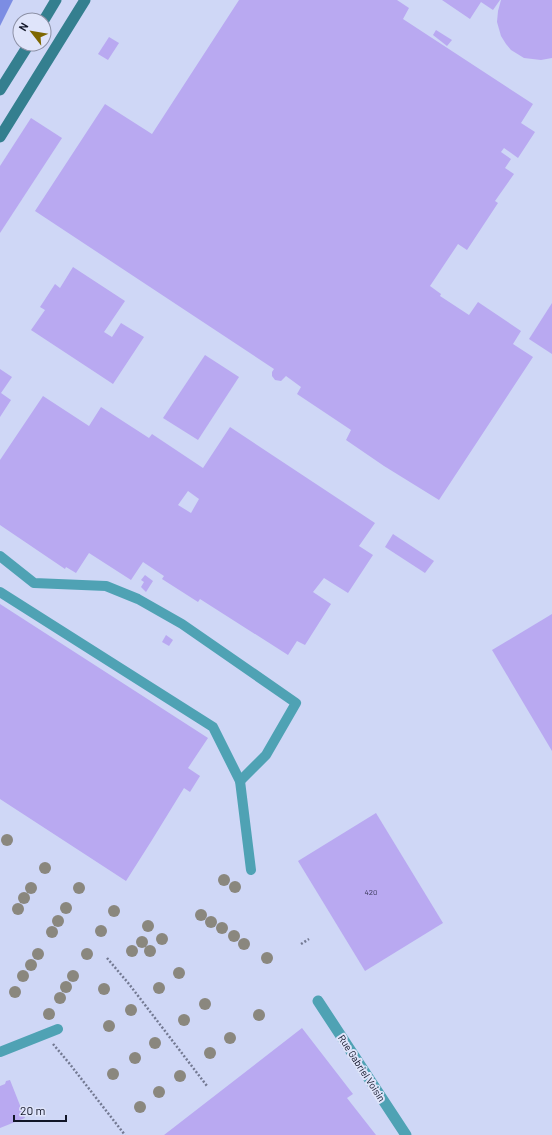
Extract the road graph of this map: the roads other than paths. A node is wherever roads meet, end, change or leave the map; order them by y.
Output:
1 (56, 0) edge
2 (85, 0) edge
3 (49, 12) edge
4 (25, 52) edge
5 (0, 90) edge
6 (0, 137) edge
7 (0, 556) edge
8 (0, 592) edge
9 (240, 781) junction
10 (251, 870) dead end
11 (318, 1001) dead end
12 (58, 1029) dead end
13 (0, 1052) edge
14 (406, 1135) edge

1 - 3 main road
2 - 6 main road
4 - 5 main road
7 - 9 lane
8 - 9 lane
9 - 10 lane
11 - 14 street, Rue Gabriel Voisin
12 - 13 lane

